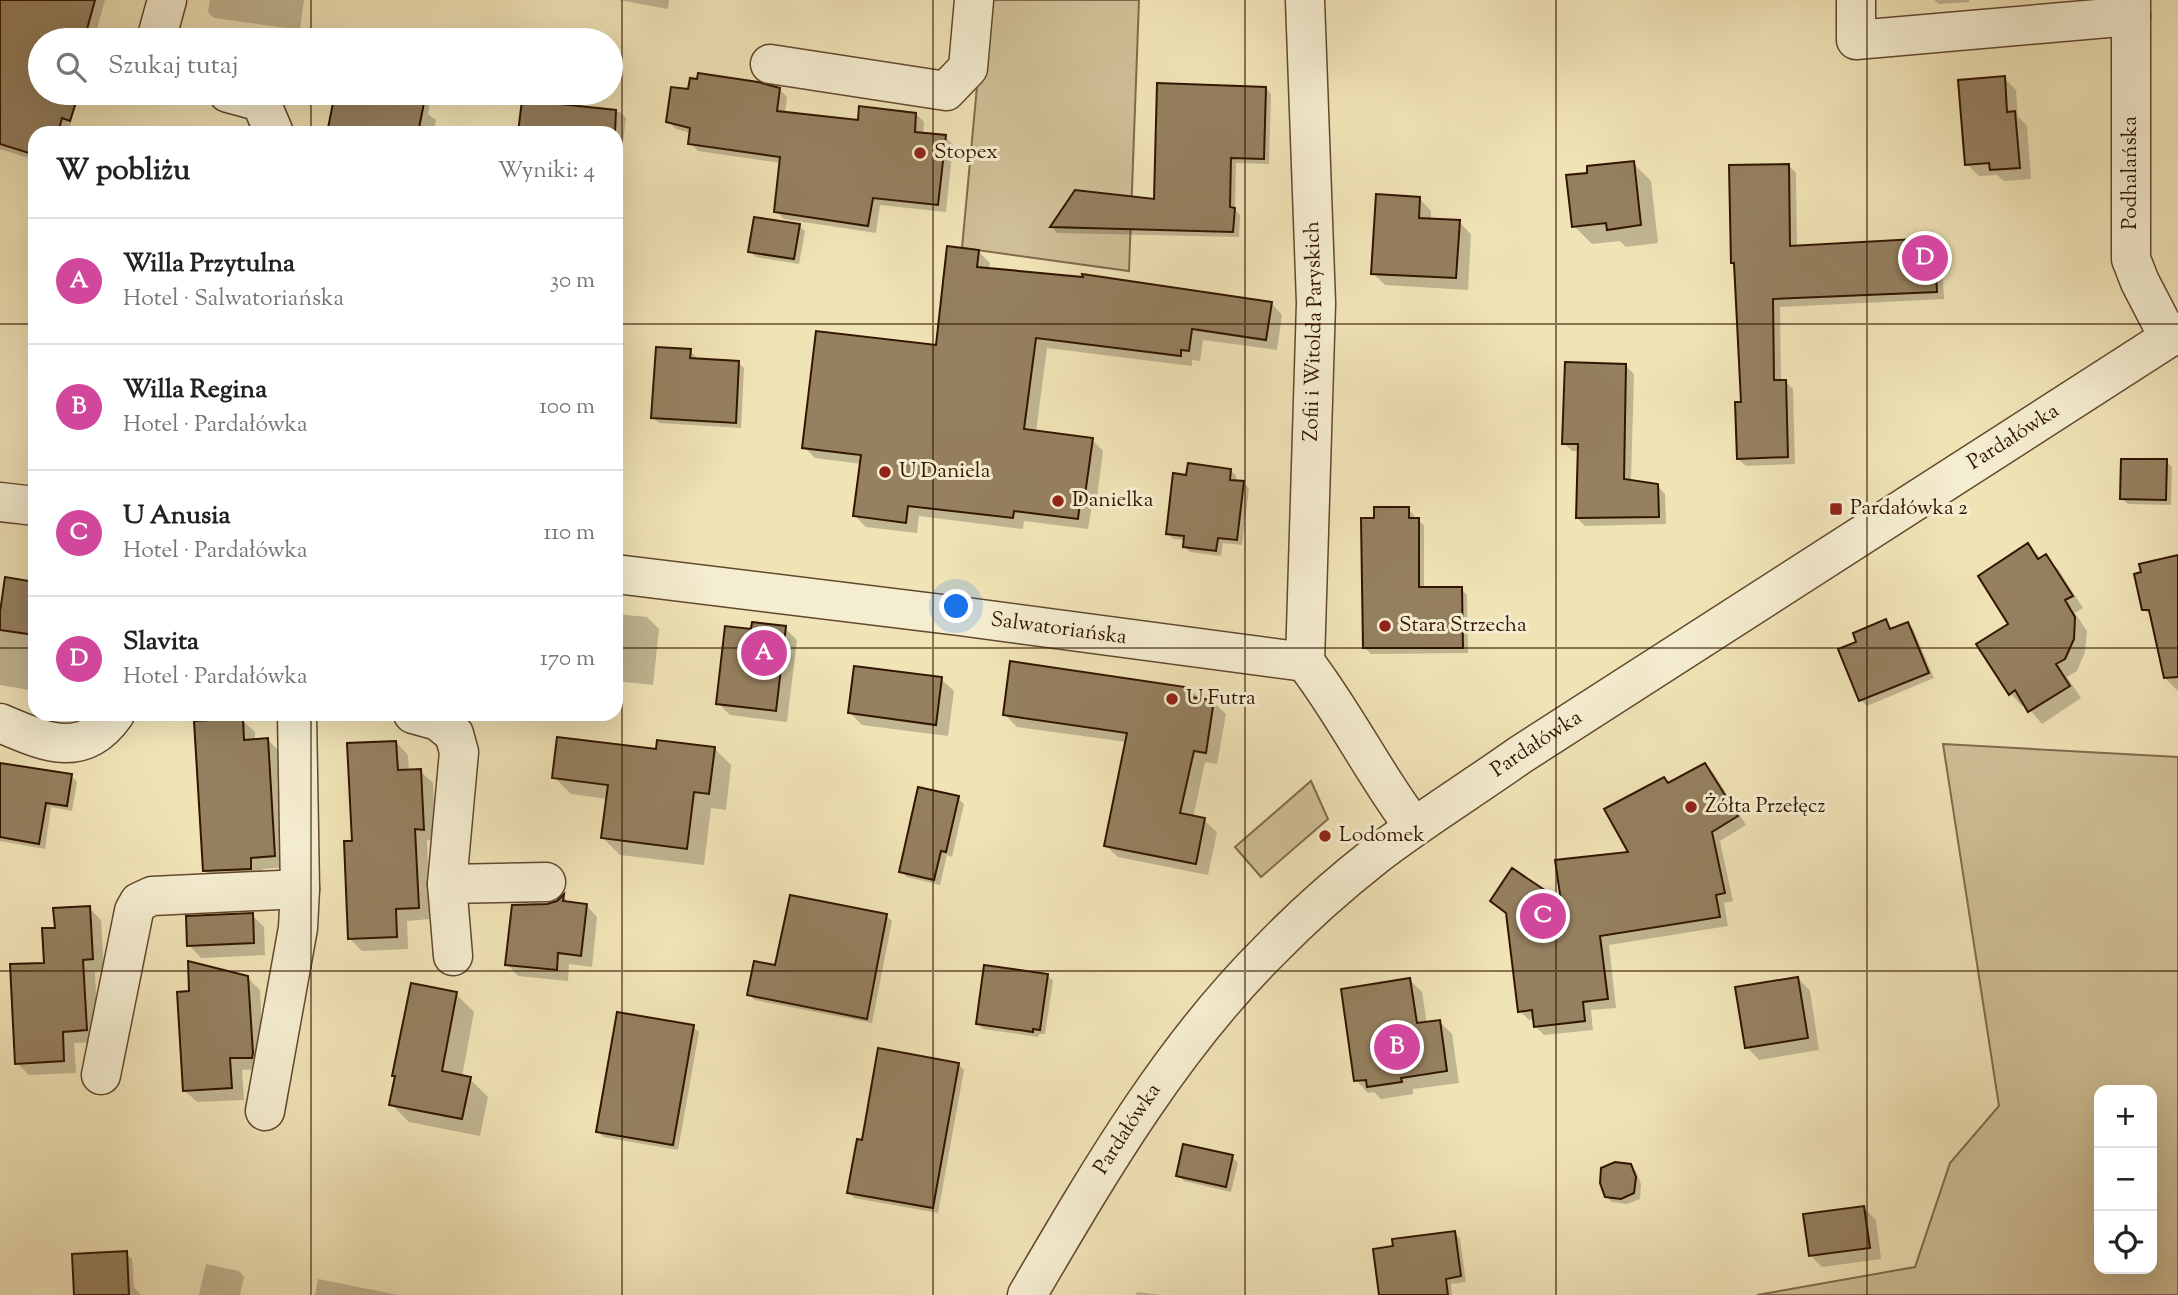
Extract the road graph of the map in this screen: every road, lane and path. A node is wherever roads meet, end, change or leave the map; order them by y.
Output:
1 (167, 0) edge
2 (974, 0) edge
3 (1305, 0) edge
4 (1856, 0) edge
5 (2131, 8) edge
6 (159, 28) edge
7 (770, 64) dead end
8 (262, 105) edge
9 (271, 126) edge
10 (2174, 335) edge
11 (0, 502) edge
12 (28, 505) edge
13 (623, 575) edge
14 (1305, 662) junction
15 (109, 721) edge
16 (297, 721) edge
17 (438, 721) edge
18 (0, 723) edge
19 (1414, 827) junction
20 (546, 882) dead end
21 (447, 884) junction
22 (300, 888) junction
23 (453, 956) dead end
24 (101, 1075) dead end
25 (265, 1111) dead end
26 (1027, 1295) edge

1 - 6 street
2 - 7 street
3 - 14 street, Zofii i Witolda Paryskich
4 - 5 street
5 - 10 street, Podhalańska
8 - 9 street
10 - 19 street, Pardałówka
11 - 12 street
13 - 14 street, Salwatoriańska
14 - 19 street
15 - 18 street
16 - 22 street
17 - 21 street
19 - 26 street, Pardałówka
20 - 21 street
21 - 23 street
22 - 24 street
22 - 25 street

